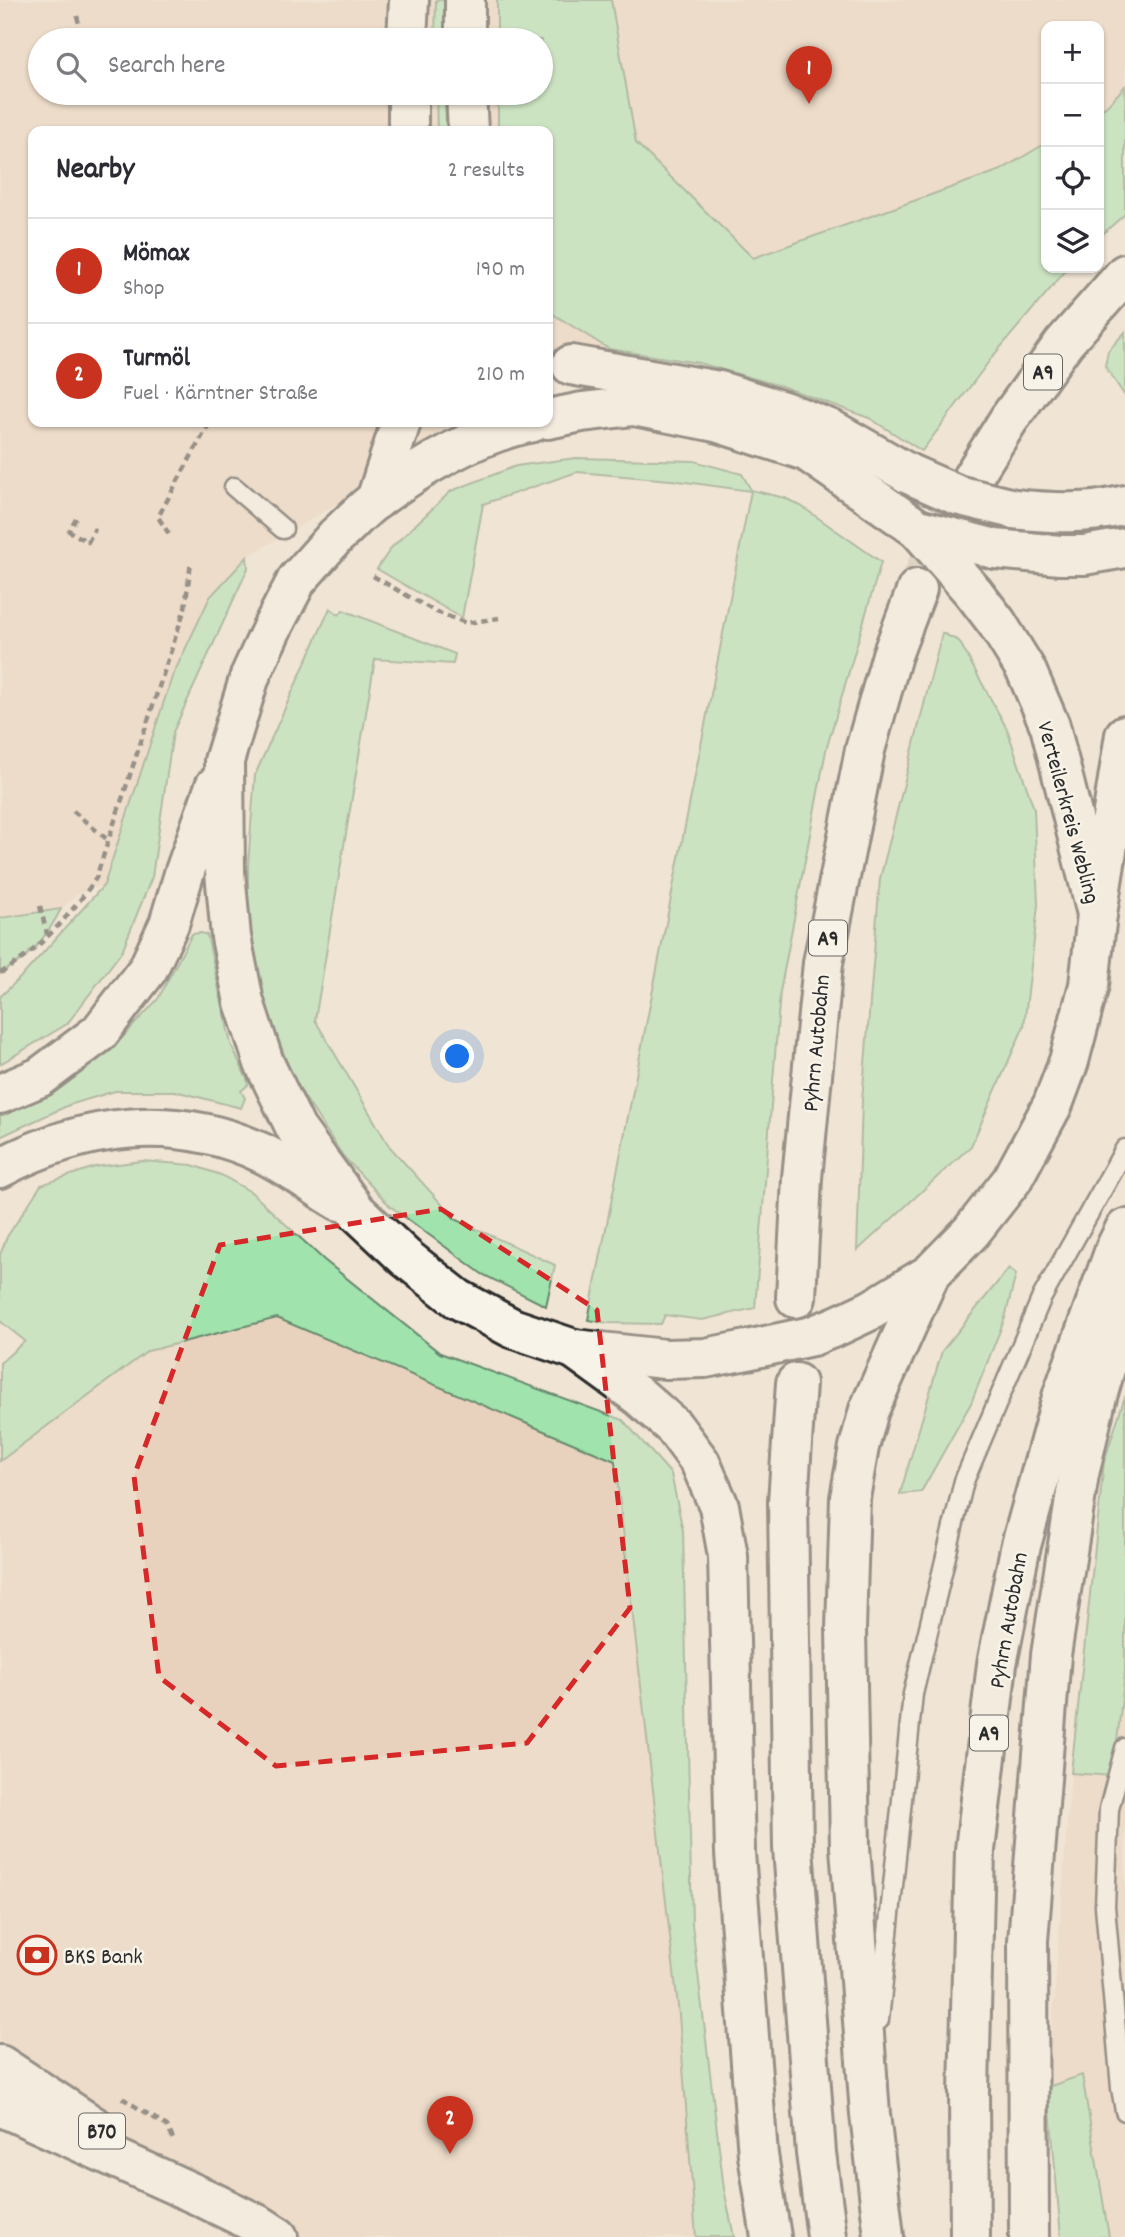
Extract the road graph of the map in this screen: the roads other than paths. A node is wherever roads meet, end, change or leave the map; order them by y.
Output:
1 (409, 0) edge
2 (465, 0) edge
3 (408, 28) edge
4 (465, 28) edge
5 (408, 105) edge
6 (467, 105) edge
7 (408, 126) edge
8 (468, 126) edge
9 (1125, 274) edge
10 (559, 357) edge
11 (634, 406) junction
12 (553, 418) edge
13 (399, 427) edge
14 (508, 427) edge
15 (972, 478) tunnel mouth
16 (234, 487) dead end
17 (376, 500) junction
18 (1125, 505) edge
19 (904, 519) junction
20 (282, 529) dead end
21 (1125, 548) edge
22 (917, 589) tunnel mouth
23 (1125, 735) edge
24 (224, 761) junction
25 (1097, 914) junction
26 (0, 1094) edge
27 (1125, 1149) edge
28 (0, 1168) edge
29 (356, 1211) junction
30 (1121, 1238) edge
31 (930, 1273) junction
32 (796, 1298) dead end
33 (574, 1349) junction
34 (796, 1383) dead end
35 (1125, 1748) edge
36 (0, 2065) edge
37 (0, 2106) edge
38 (1125, 2110) edge
39 (870, 2114) junction
40 (204, 2198) junction
41 (278, 2237) edge
42 (771, 2237) edge
43 (827, 2237) edge
44 (884, 2237) edge
45 (970, 2237) edge
46 (1029, 2237) edge

1 - 3 main road
2 - 4 main road
5 - 7 main road
6 - 8 main road
9 - 15 main road, A9
10 - 11 main road
10 - 18 main road, bridge
11 - 12 main road, Verteilerkreis Webling
11 - 19 main road, Verteilerkreis Webling
13 - 17 main road
14 - 17 main road, Verteilerkreis Webling
16 - 20 lane
17 - 24 main road, Verteilerkreis Webling, bridge
19 - 21 main road, bridge
19 - 25 main road, Verteilerkreis Webling, bridge
22 - 32 main road, Pyhrn Autobahn / A9
23 - 25 main road
24 - 26 main road
24 - 29 main road, Verteilerkreis Webling
25 - 31 main road, Verteilerkreis Webling
27 - 39 lane
28 - 29 main road
29 - 33 main road, Verteilerkreis Webling
30 - 45 main road, Pyhrn Autobahn / A9
30 - 46 main road
31 - 33 main road, Verteilerkreis Webling, bridge
31 - 39 main road
33 - 42 main road
34 - 43 main road
35 - 38 lane
36 - 40 main road, B70
37 - 40 main road, B70
39 - 44 main road
40 - 41 main road, B70

